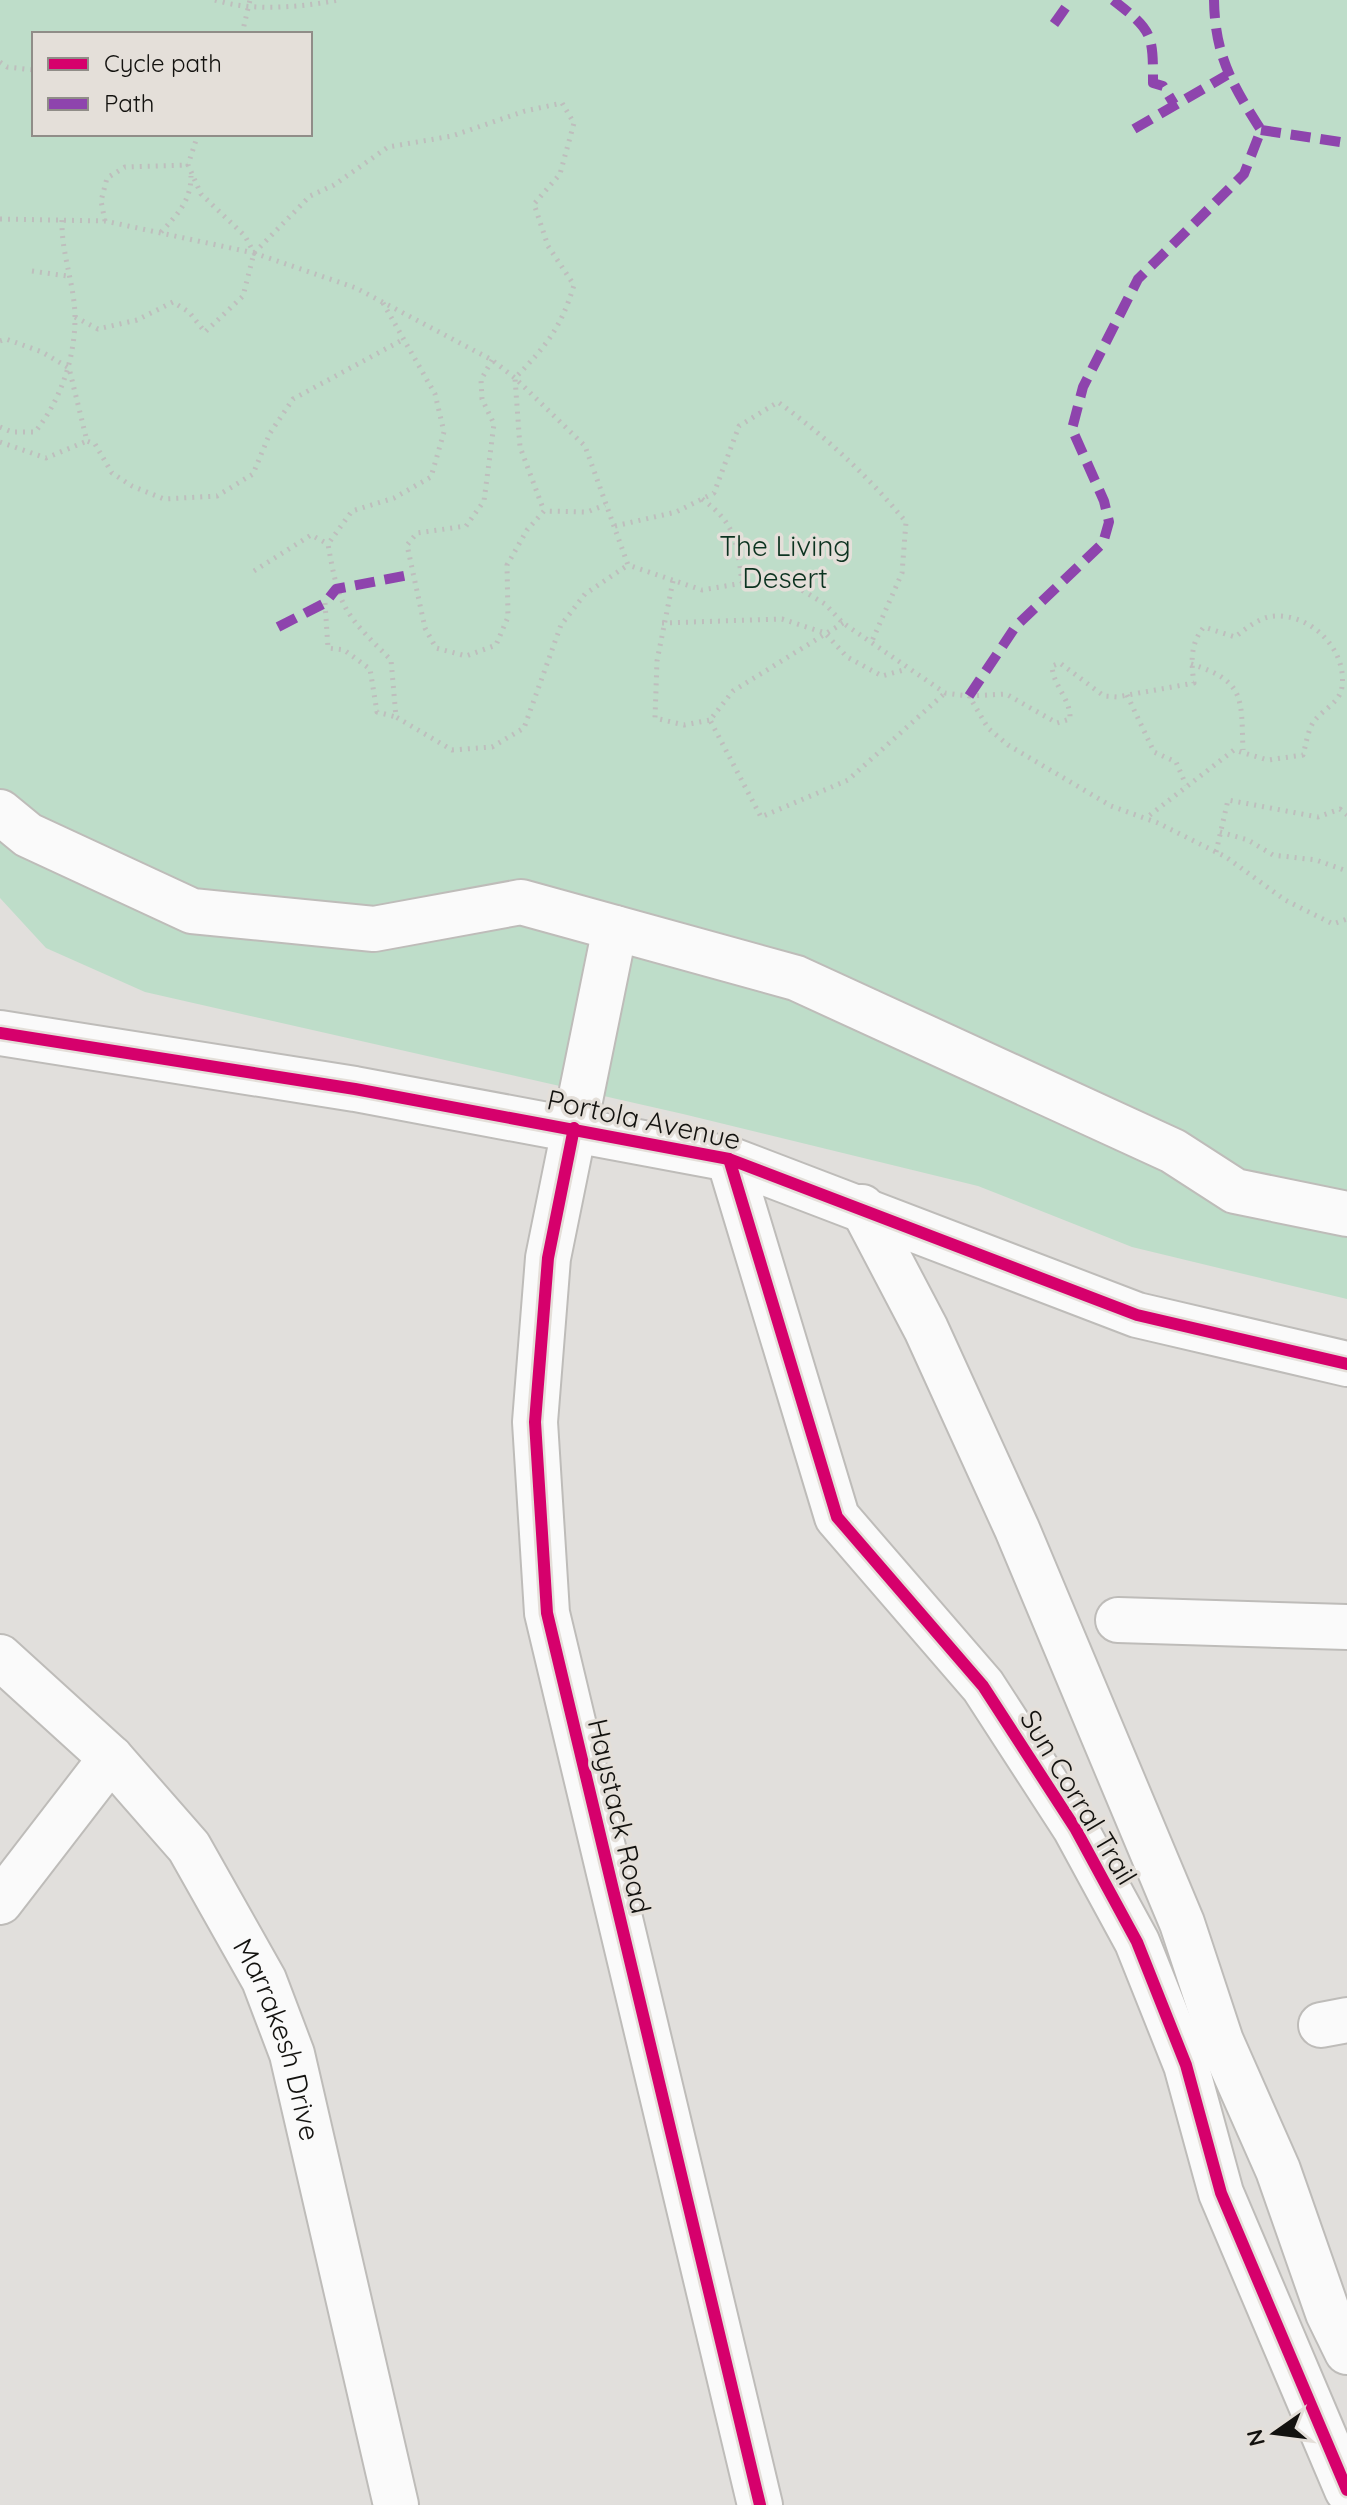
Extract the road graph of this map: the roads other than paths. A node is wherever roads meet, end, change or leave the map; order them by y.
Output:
1 (0, 812) edge
2 (615, 928) junction
3 (0, 1033) edge
4 (574, 1128) junction
5 (729, 1159) junction
6 (862, 1207) junction
7 (1347, 1214) edge
8 (1347, 1364) edge
9 (1118, 1620) dead end
10 (1347, 1627) edge
11 (0, 1657) edge
12 (111, 1758) junction
13 (1171, 1895) junction
14 (0, 1902) edge
15 (1123, 1917) junction
16 (1347, 2352) edge
17 (1347, 2490) edge
18 (396, 2505) edge
19 (760, 2505) edge

1 - 2 street
2 - 4 street, Haystack Road
2 - 7 street
3 - 4 street, Portola Avenue
4 - 5 street, Portola Avenue
4 - 19 street, Haystack Road
5 - 6 street, Portola Avenue
5 - 15 street, Sun Corral Trail
6 - 8 street, Portola Avenue
6 - 13 street, Sun Corral Trail
9 - 10 street
11 - 12 street, Marrakesh Drive
12 - 14 street
12 - 18 street, Marrakesh Drive
13 - 15 street
13 - 16 street, Sun Corral Trail
15 - 17 street, Sun Corral Trail

